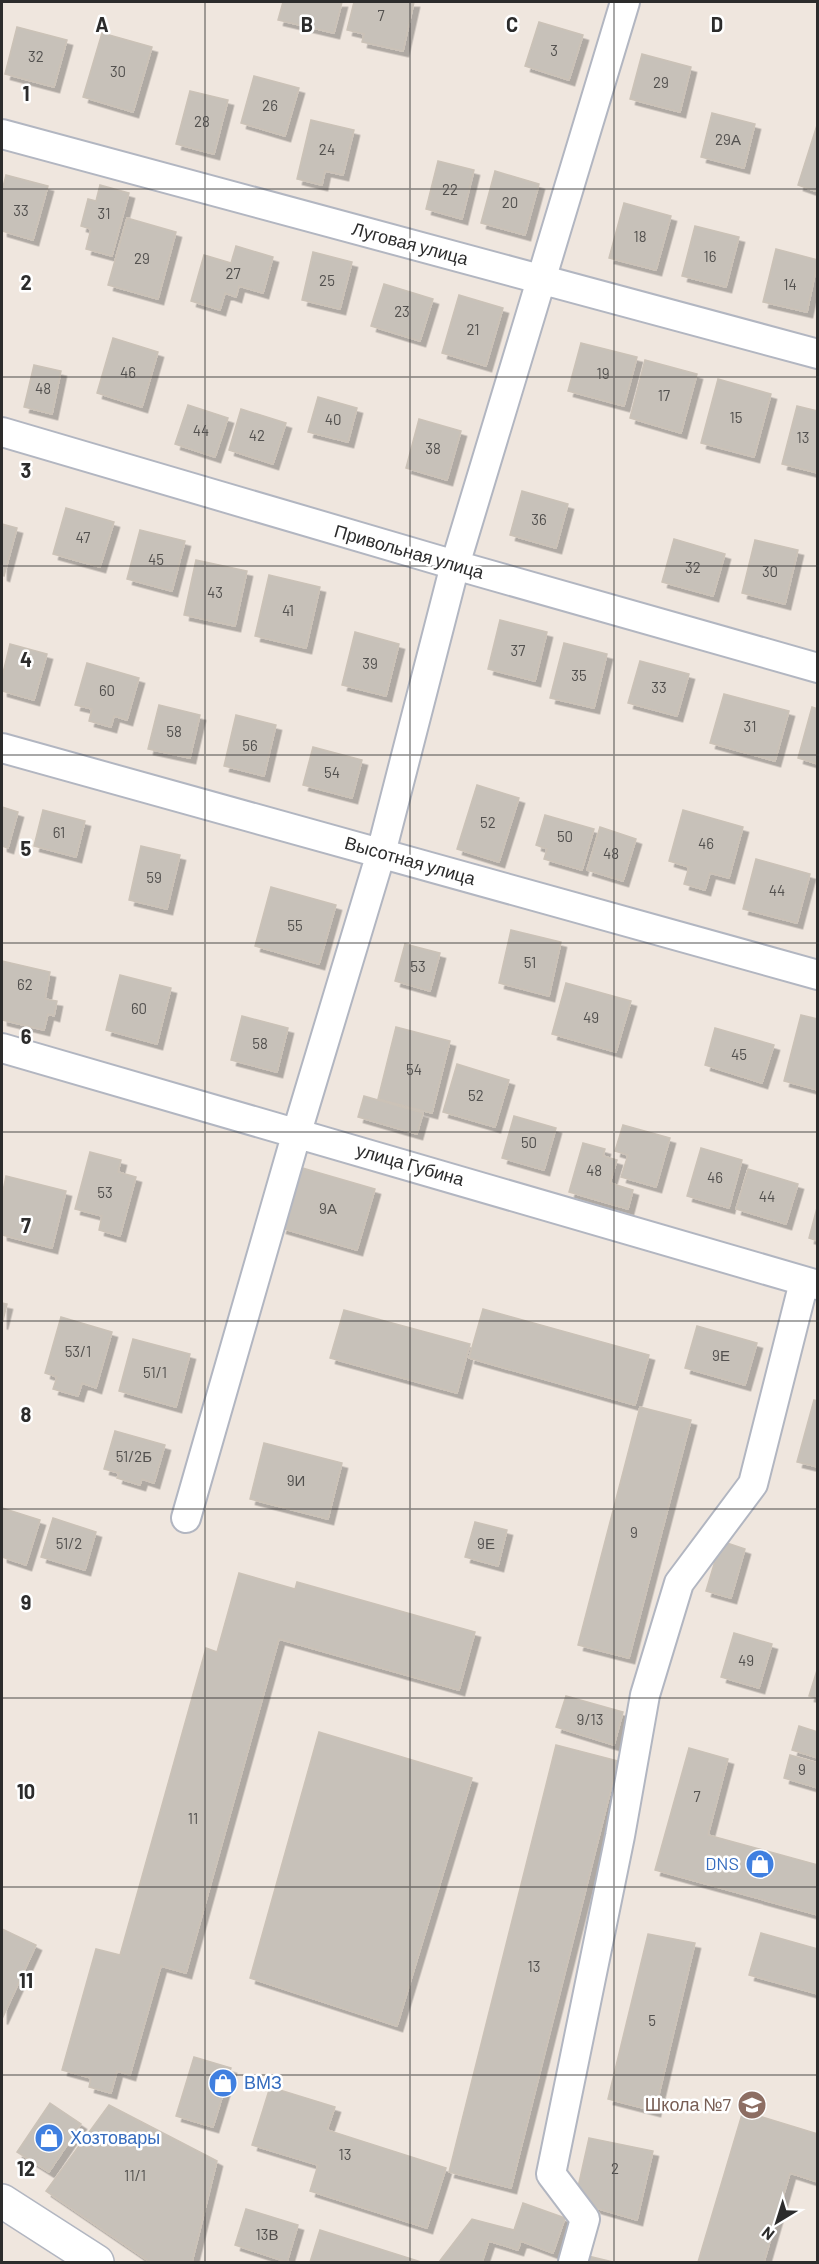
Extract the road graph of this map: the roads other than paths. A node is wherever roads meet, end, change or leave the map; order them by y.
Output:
1 (625, 2) edge
2 (2, 134) edge
3 (539, 279) junction
4 (818, 354) edge
5 (2, 432) edge
6 (455, 566) junction
7 (818, 668) edge
8 (2, 748) edge
9 (381, 853) junction
10 (818, 975) edge
11 (2, 1048) edge
12 (297, 1132) junction
13 (811, 1283) edge
14 (186, 1518) dead end
15 (2, 2201) edge
16 (97, 2262) edge
17 (573, 2262) edge

1 - 3 street
2 - 3 street, Луговая улица
3 - 4 street, Луговая улица
3 - 6 street
5 - 6 street, Привольная улица
6 - 7 street, Привольная улица
6 - 9 street
8 - 9 street, Высотная улица
9 - 10 street, Высотная улица
9 - 12 street
11 - 12 street, улица Губина
12 - 13 street, улица Губина
12 - 14 street
13 - 17 street
15 - 16 street

